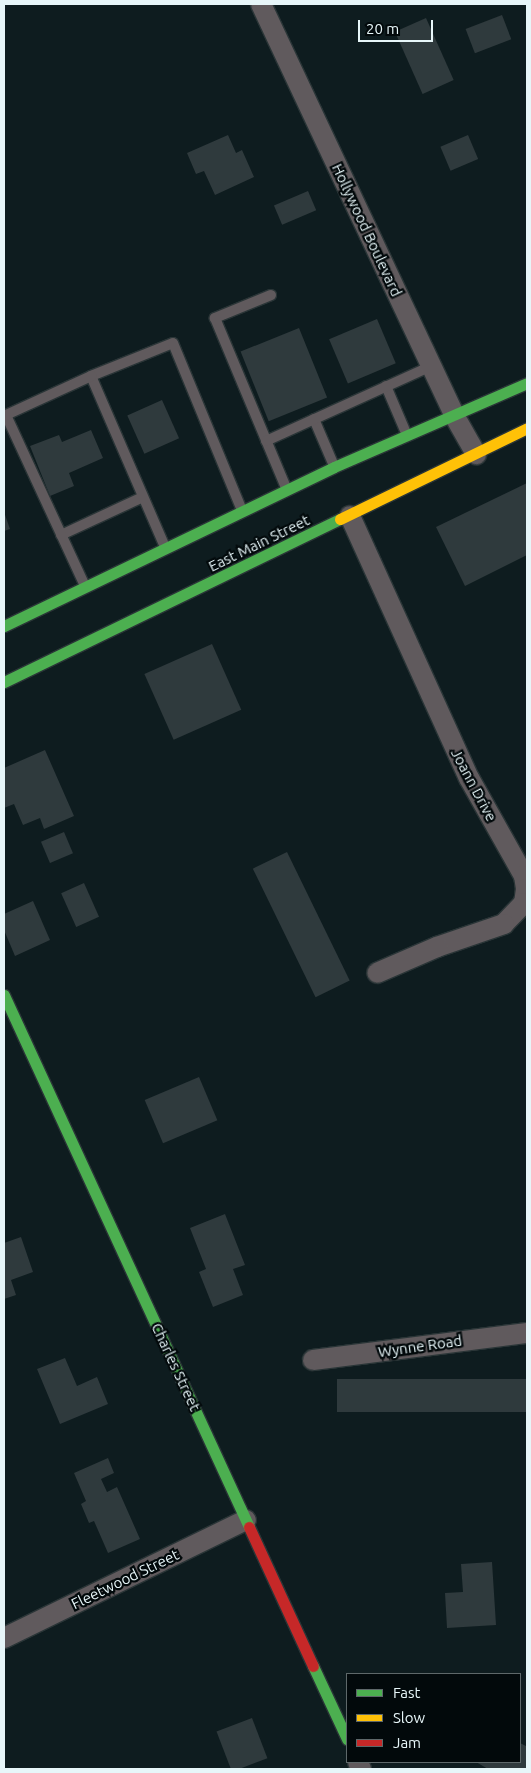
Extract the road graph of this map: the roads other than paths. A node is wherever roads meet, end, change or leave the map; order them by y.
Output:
1 (260, 4) edge
2 (270, 295) dead end
3 (431, 366) junction
4 (91, 376) junction
5 (527, 383) edge
6 (386, 386) junction
7 (455, 417) junction
8 (314, 419) junction
9 (527, 428) edge
10 (408, 437) junction
11 (266, 441) junction
12 (476, 454) junction
13 (334, 467) junction
14 (287, 490) junction
15 (144, 497) junction
16 (242, 512) junction
17 (350, 516) junction
18 (61, 535) junction
19 (166, 548) junction
20 (85, 587) junction
21 (4, 626) edge
22 (4, 682) edge
23 (376, 973) dead end
24 (4, 995) edge
25 (527, 1333) edge
26 (313, 1360) dead end
27 (246, 1520) junction
28 (4, 1638) edge
29 (346, 1737) edge

1 - 3 street, Hollywood Boulevard
2 - 11 lane
3 - 6 lane
3 - 7 street, Hollywood Boulevard
4 - 15 lane
4 - 16 lane
4 - 18 lane
5 - 7 main road
6 - 8 lane
6 - 10 lane
7 - 10 main road
7 - 12 street, Hollywood Boulevard
8 - 11 lane
8 - 13 lane
9 - 12 main road, East Main Street
10 - 13 main road
11 - 14 lane
12 - 17 main road, East Main Street
13 - 14 main road
14 - 16 main road
15 - 18 lane
15 - 19 lane
16 - 19 main road
17 - 22 main road, East Main Street
17 - 23 street, Joann Drive
18 - 20 lane
19 - 20 main road
20 - 21 main road
24 - 27 main road, Charles Street
25 - 26 street, Wynne Road
27 - 28 street, Fleetwood Street
27 - 29 main road, Charles Street

